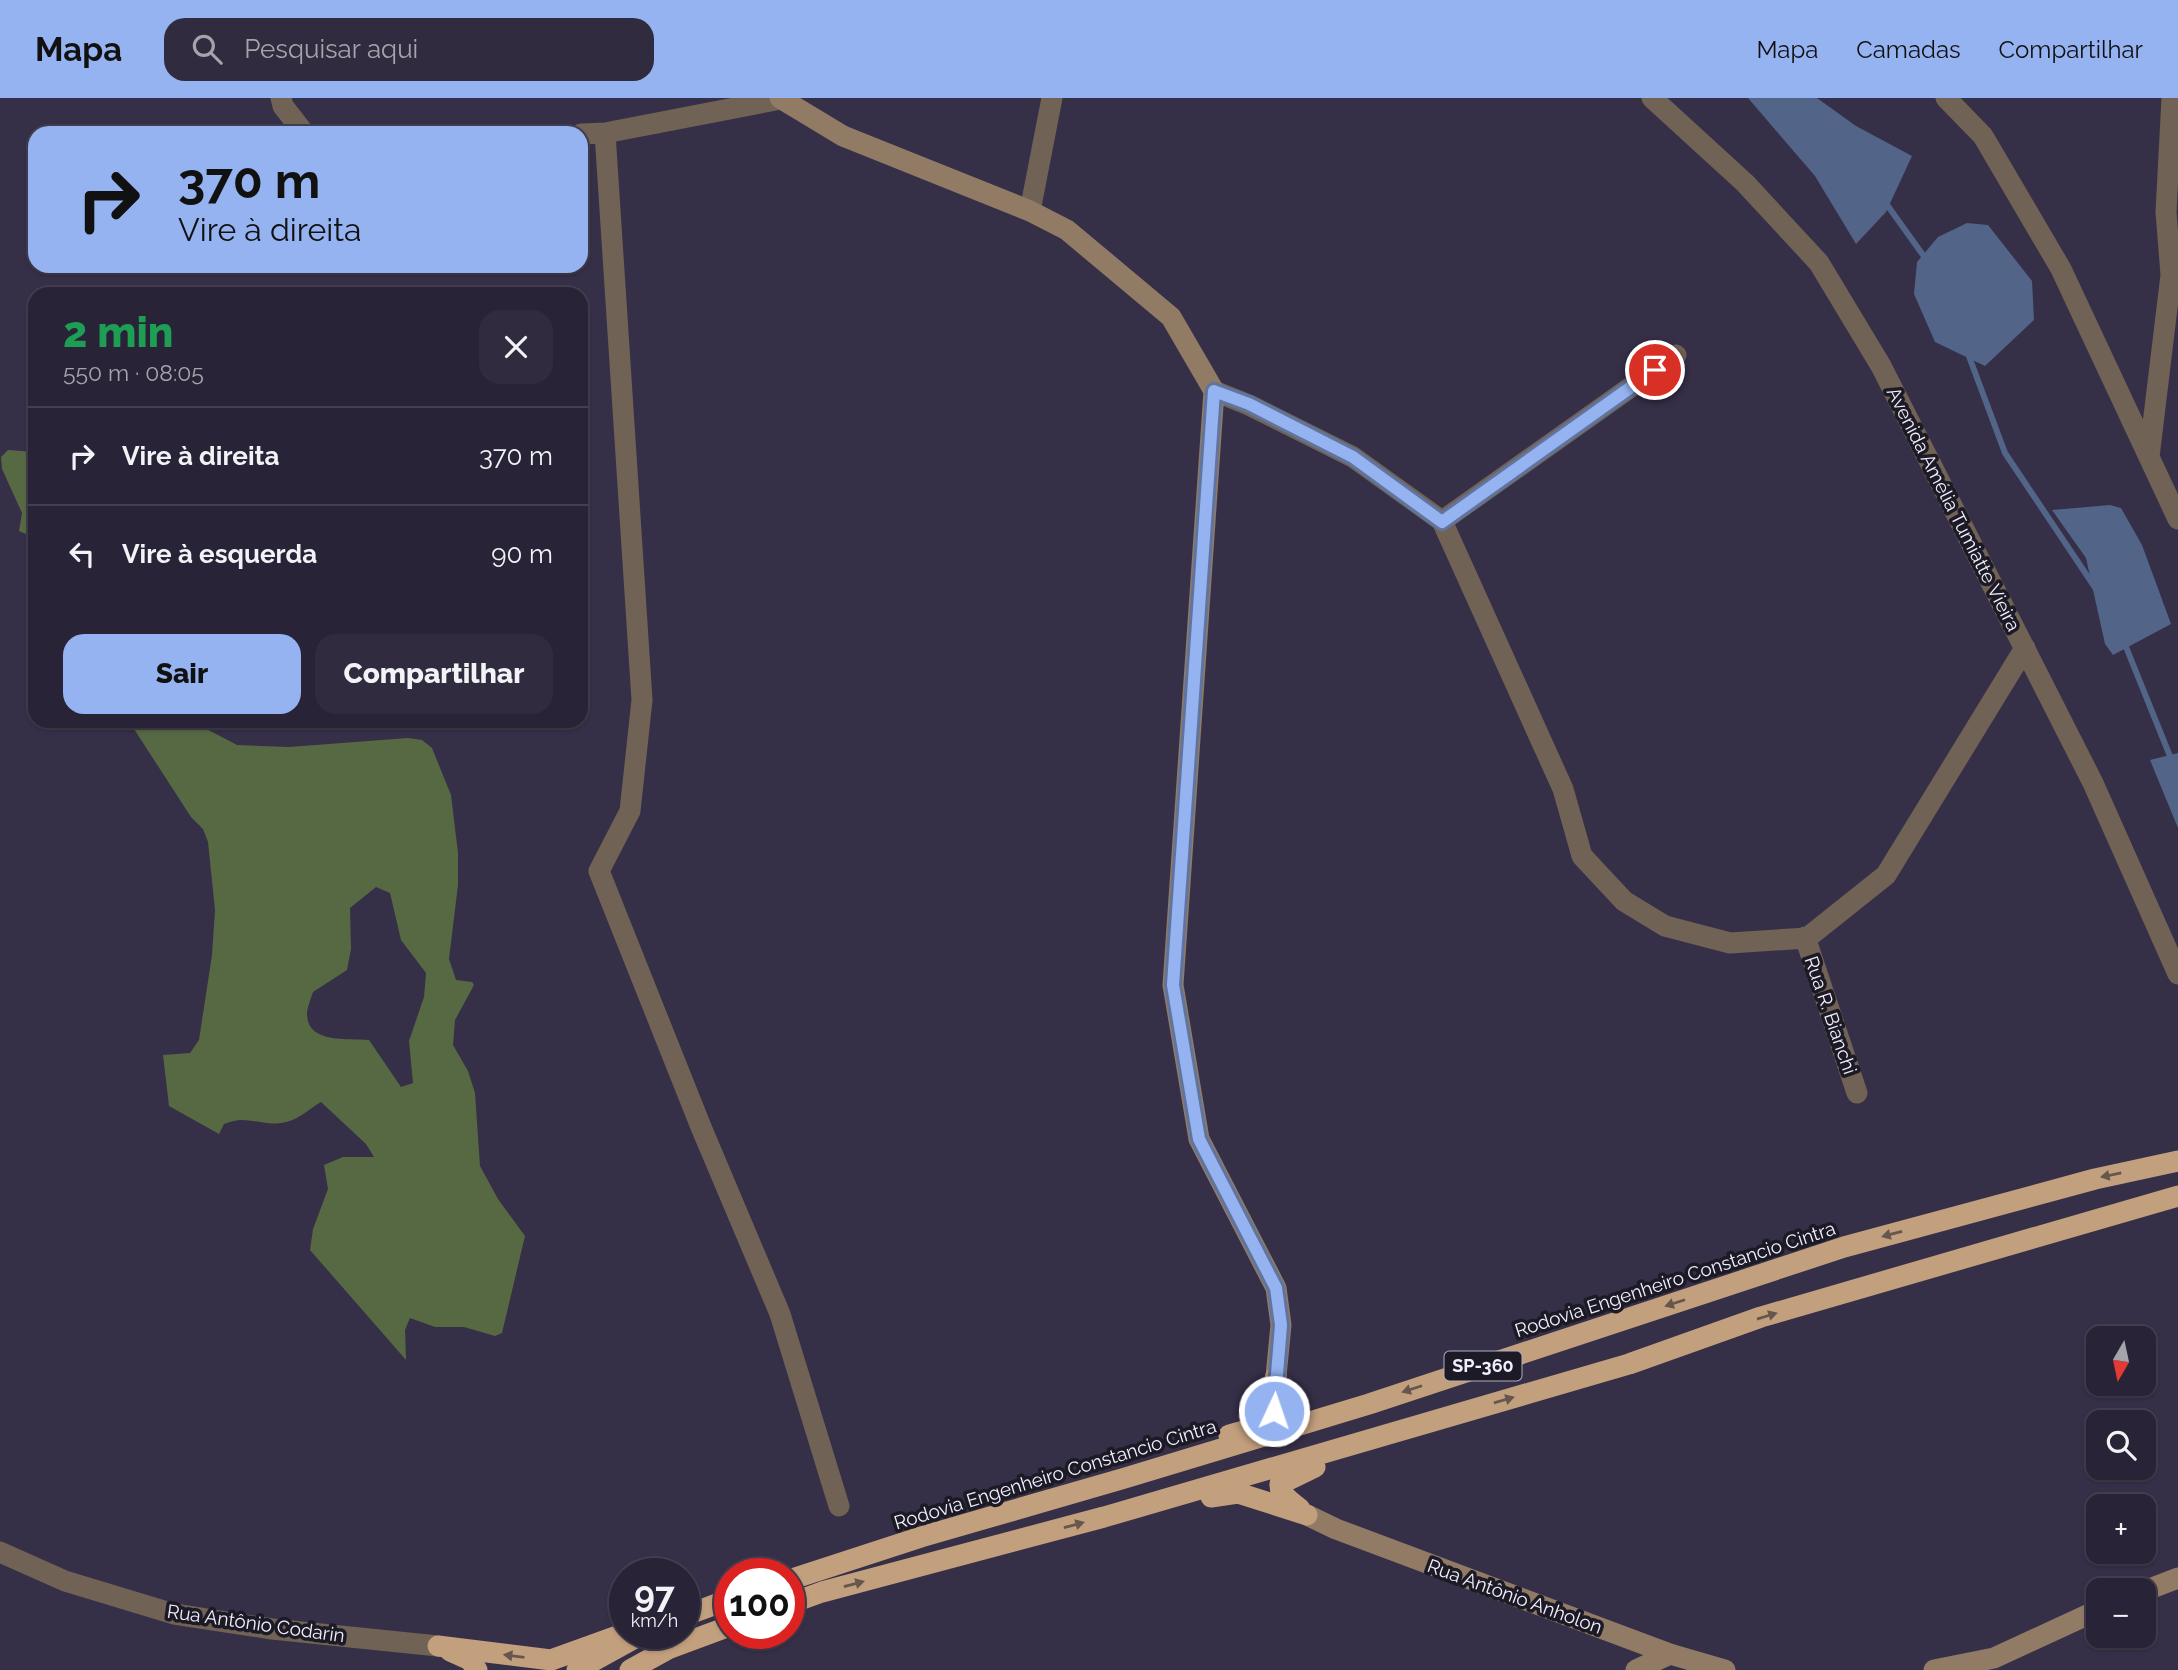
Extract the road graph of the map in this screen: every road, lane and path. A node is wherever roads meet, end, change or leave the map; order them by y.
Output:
1 (281, 98) edge
2 (1052, 98) edge
3 (1652, 98) edge
4 (1945, 98) edge
5 (2172, 98) edge
6 (780, 99) edge
7 (299, 126) edge
8 (605, 133) junction
9 (588, 134) edge
10 (1030, 211) junction
11 (2175, 275) edge
12 (1676, 355) dead end
13 (1214, 391) junction
14 (2149, 457) junction
15 (2178, 519) edge
16 (1442, 522) junction
17 (2025, 648) junction
18 (1805, 937) junction
19 (2178, 974) edge
20 (1857, 1093) dead end
21 (2178, 1161) edge
22 (2178, 1196) edge
23 (1276, 1376) junction
24 (1369, 1404) junction
25 (1377, 1437) junction
26 (1125, 1478) junction
27 (839, 1506) dead end
28 (1307, 1515) junction
29 (1104, 1517) junction
30 (0, 1552) edge
31 (805, 1575) edge
32 (2178, 1578) edge
33 (2156, 1586) edge
34 (805, 1598) edge
35 (2086, 1616) edge
36 (714, 1632) edge
37 (609, 1639) edge
38 (438, 1646) junction
39 (615, 1649) edge
40 (1670, 1654) junction
41 (477, 1670) edge
42 (577, 1670) edge
43 (630, 1670) edge
44 (1636, 1670) edge
45 (1725, 1670) edge
46 (1934, 1670) edge

1 - 7 street
2 - 10 street
3 - 17 street, Avenida Amélia Tumiatte Vieira
4 - 14 street
5 - 11 street
6 - 8 street
6 - 10 street
8 - 9 street
8 - 27 street
10 - 13 street
11 - 14 street
12 - 16 street
13 - 16 street
13 - 23 street
14 - 15 street
16 - 18 street
17 - 18 street
17 - 19 street, Avenida Amélia Tumiatte Vieira
18 - 20 street, Rua R. Bianchi
21 -> 24 highway, Rodovia Engenheiro Constancio Cintra / SP-360
25 -> 22 highway, SP-360
23 - 24 highway
23 - 26 highway
24 - 26 highway, Rodovia Engenheiro Constancio Cintra / SP-360
25 - 28 highway
25 - 29 highway, SP-360
26 - 31 highway, Rodovia Engenheiro Constancio Cintra / SP-360
28 - 29 highway
28 - 40 street, Rua Antônio Anholon
34 -> 29 highway, SP-360
30 - 38 street, Rua Antônio Codarin
32 - 33 street
35 - 46 street
36 - 43 highway
37 -> 38 highway
38 - 41 highway
39 - 42 highway
40 - 44 street
40 - 45 street, Rua Antônio Anholon

